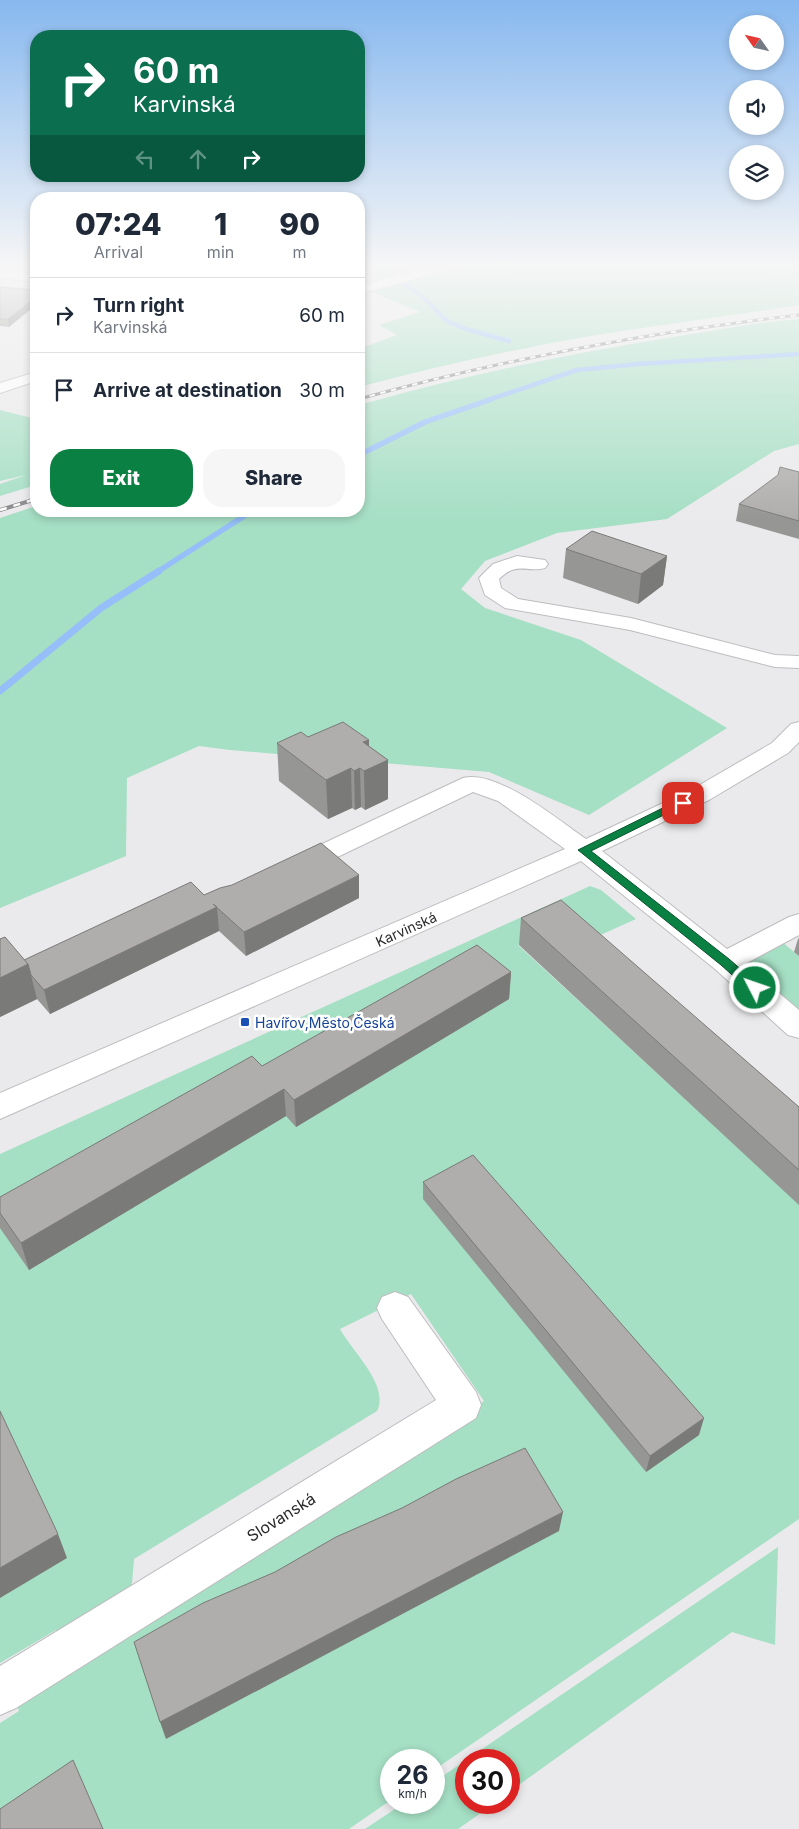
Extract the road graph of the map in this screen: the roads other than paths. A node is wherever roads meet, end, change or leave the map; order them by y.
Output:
1 (30, 378) edge
2 (0, 388) edge
3 (538, 564) dead end
4 (796, 653) edge
5 (799, 729) edge
6 (584, 850) junction
7 (277, 876) edge
8 (799, 923) edge
9 (725, 962) junction
10 (799, 1027) edge
11 (0, 1107) edge
12 (395, 1308) dead end
13 (0, 1692) edge

1 - 2 street
3 - 4 street
5 - 6 street, Karvinská
6 - 7 street
6 - 9 street
6 - 11 street, Karvinská
8 - 9 street
9 - 10 street
12 - 13 street, Slovanská

